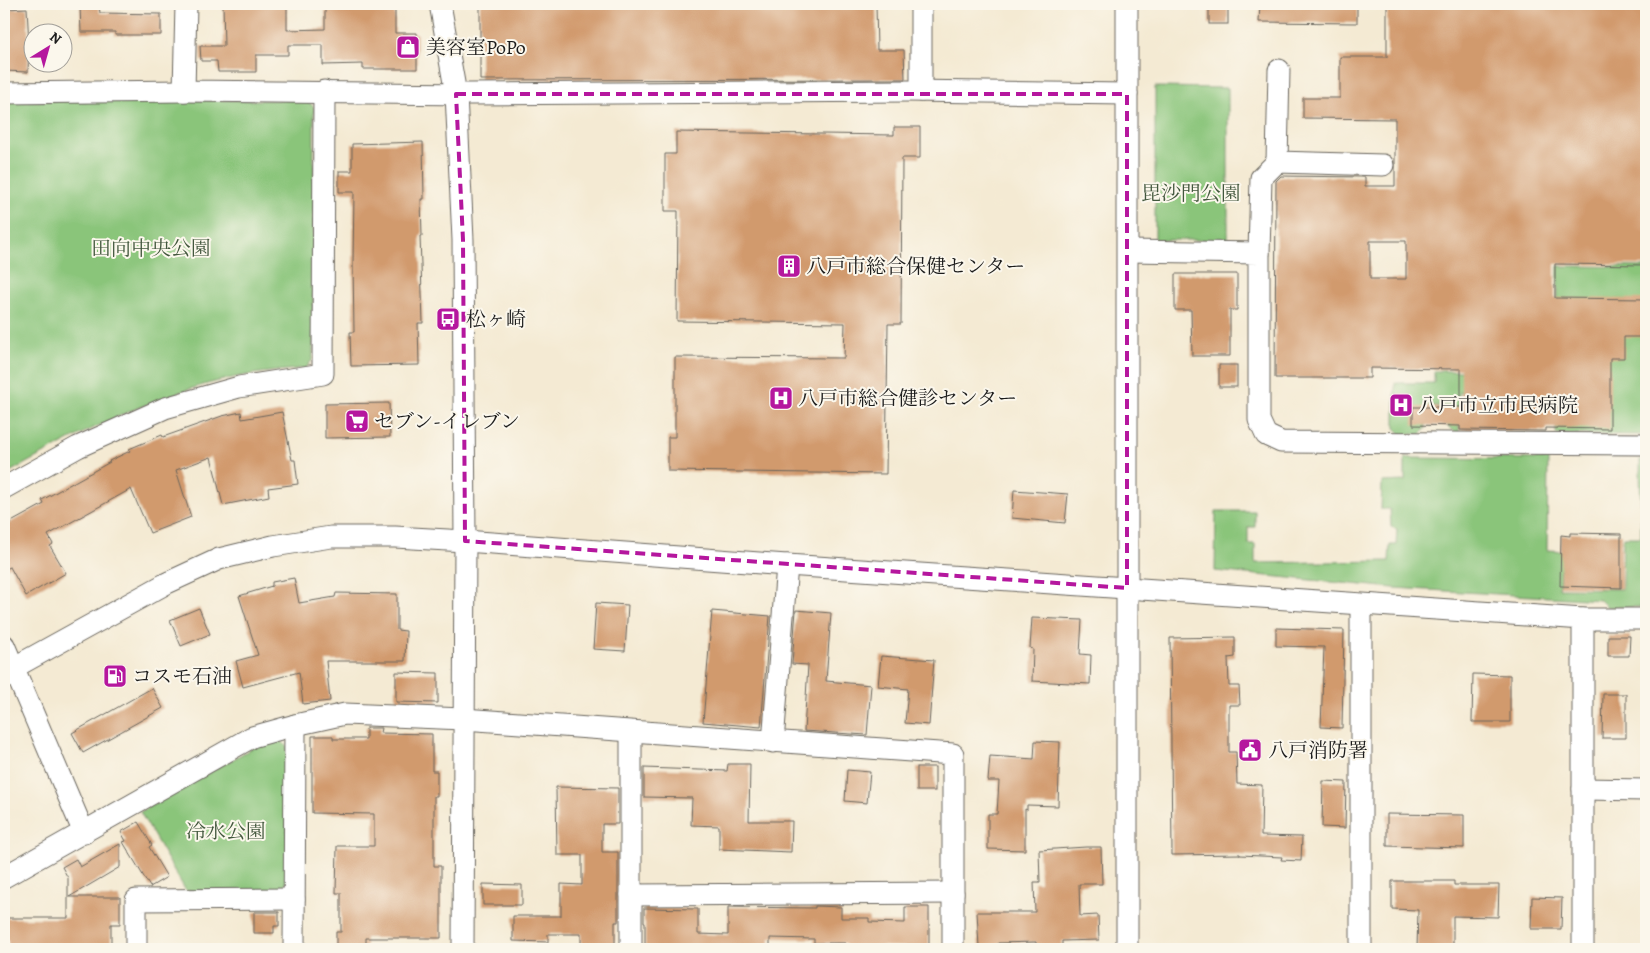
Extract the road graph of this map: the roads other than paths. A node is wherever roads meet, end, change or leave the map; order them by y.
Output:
1 (186, 4) edge
2 (440, 4) edge
3 (921, 4) edge
4 (1127, 4) edge
5 (1279, 70) dead end
6 (184, 91) junction
7 (324, 91) junction
8 (920, 91) junction
9 (4, 93) edge
10 (456, 94) junction
11 (1127, 94) junction
12 (1277, 162) junction
13 (1384, 166) dead end
14 (1128, 251) junction
15 (1259, 253) junction
16 (1646, 444) edge
17 (4, 488) edge
18 (465, 541) junction
19 (787, 565) junction
20 (1127, 588) junction
21 (1361, 605) junction
22 (1646, 618) edge
23 (1583, 619) junction
24 (4, 645) edge
25 (8, 671) edge
26 (463, 719) junction
27 (294, 725) junction
28 (631, 732) junction
29 (773, 742) junction
30 (1583, 789) junction
31 (1646, 790) edge
32 (84, 832) junction
33 (4, 876) edge
34 (953, 893) junction
35 (631, 895) junction
36 (294, 899) junction
37 (136, 949) edge
38 (294, 949) edge
39 (463, 949) edge
40 (631, 949) edge
41 (952, 949) edge
42 (1127, 949) edge
43 (1361, 949) edge
44 (1583, 949) edge

1 - 6 street
2 - 10 street
3 - 8 street
4 - 11 street
5 - 12 street
6 - 7 street
6 - 9 street
7 - 10 street
7 - 17 street
8 - 10 street
8 - 11 street
10 - 18 street
11 - 14 street
12 - 13 street
12 - 15 street
14 - 15 street
14 - 20 street
15 - 16 street
18 - 19 street
18 - 25 street
18 - 26 street
19 - 20 street
19 - 29 street
20 - 21 street
20 - 42 street
21 - 23 street
21 - 43 street
22 - 23 street
23 - 30 street
24 - 25 street
25 - 32 street
26 - 27 street
26 - 28 street
26 - 39 street
27 - 32 street
27 - 36 street
28 - 29 street
28 - 35 street
29 - 34 street
30 - 31 street
30 - 44 street
32 - 33 street
34 - 35 street
34 - 41 street
35 - 40 street
36 - 37 street
36 - 38 street

